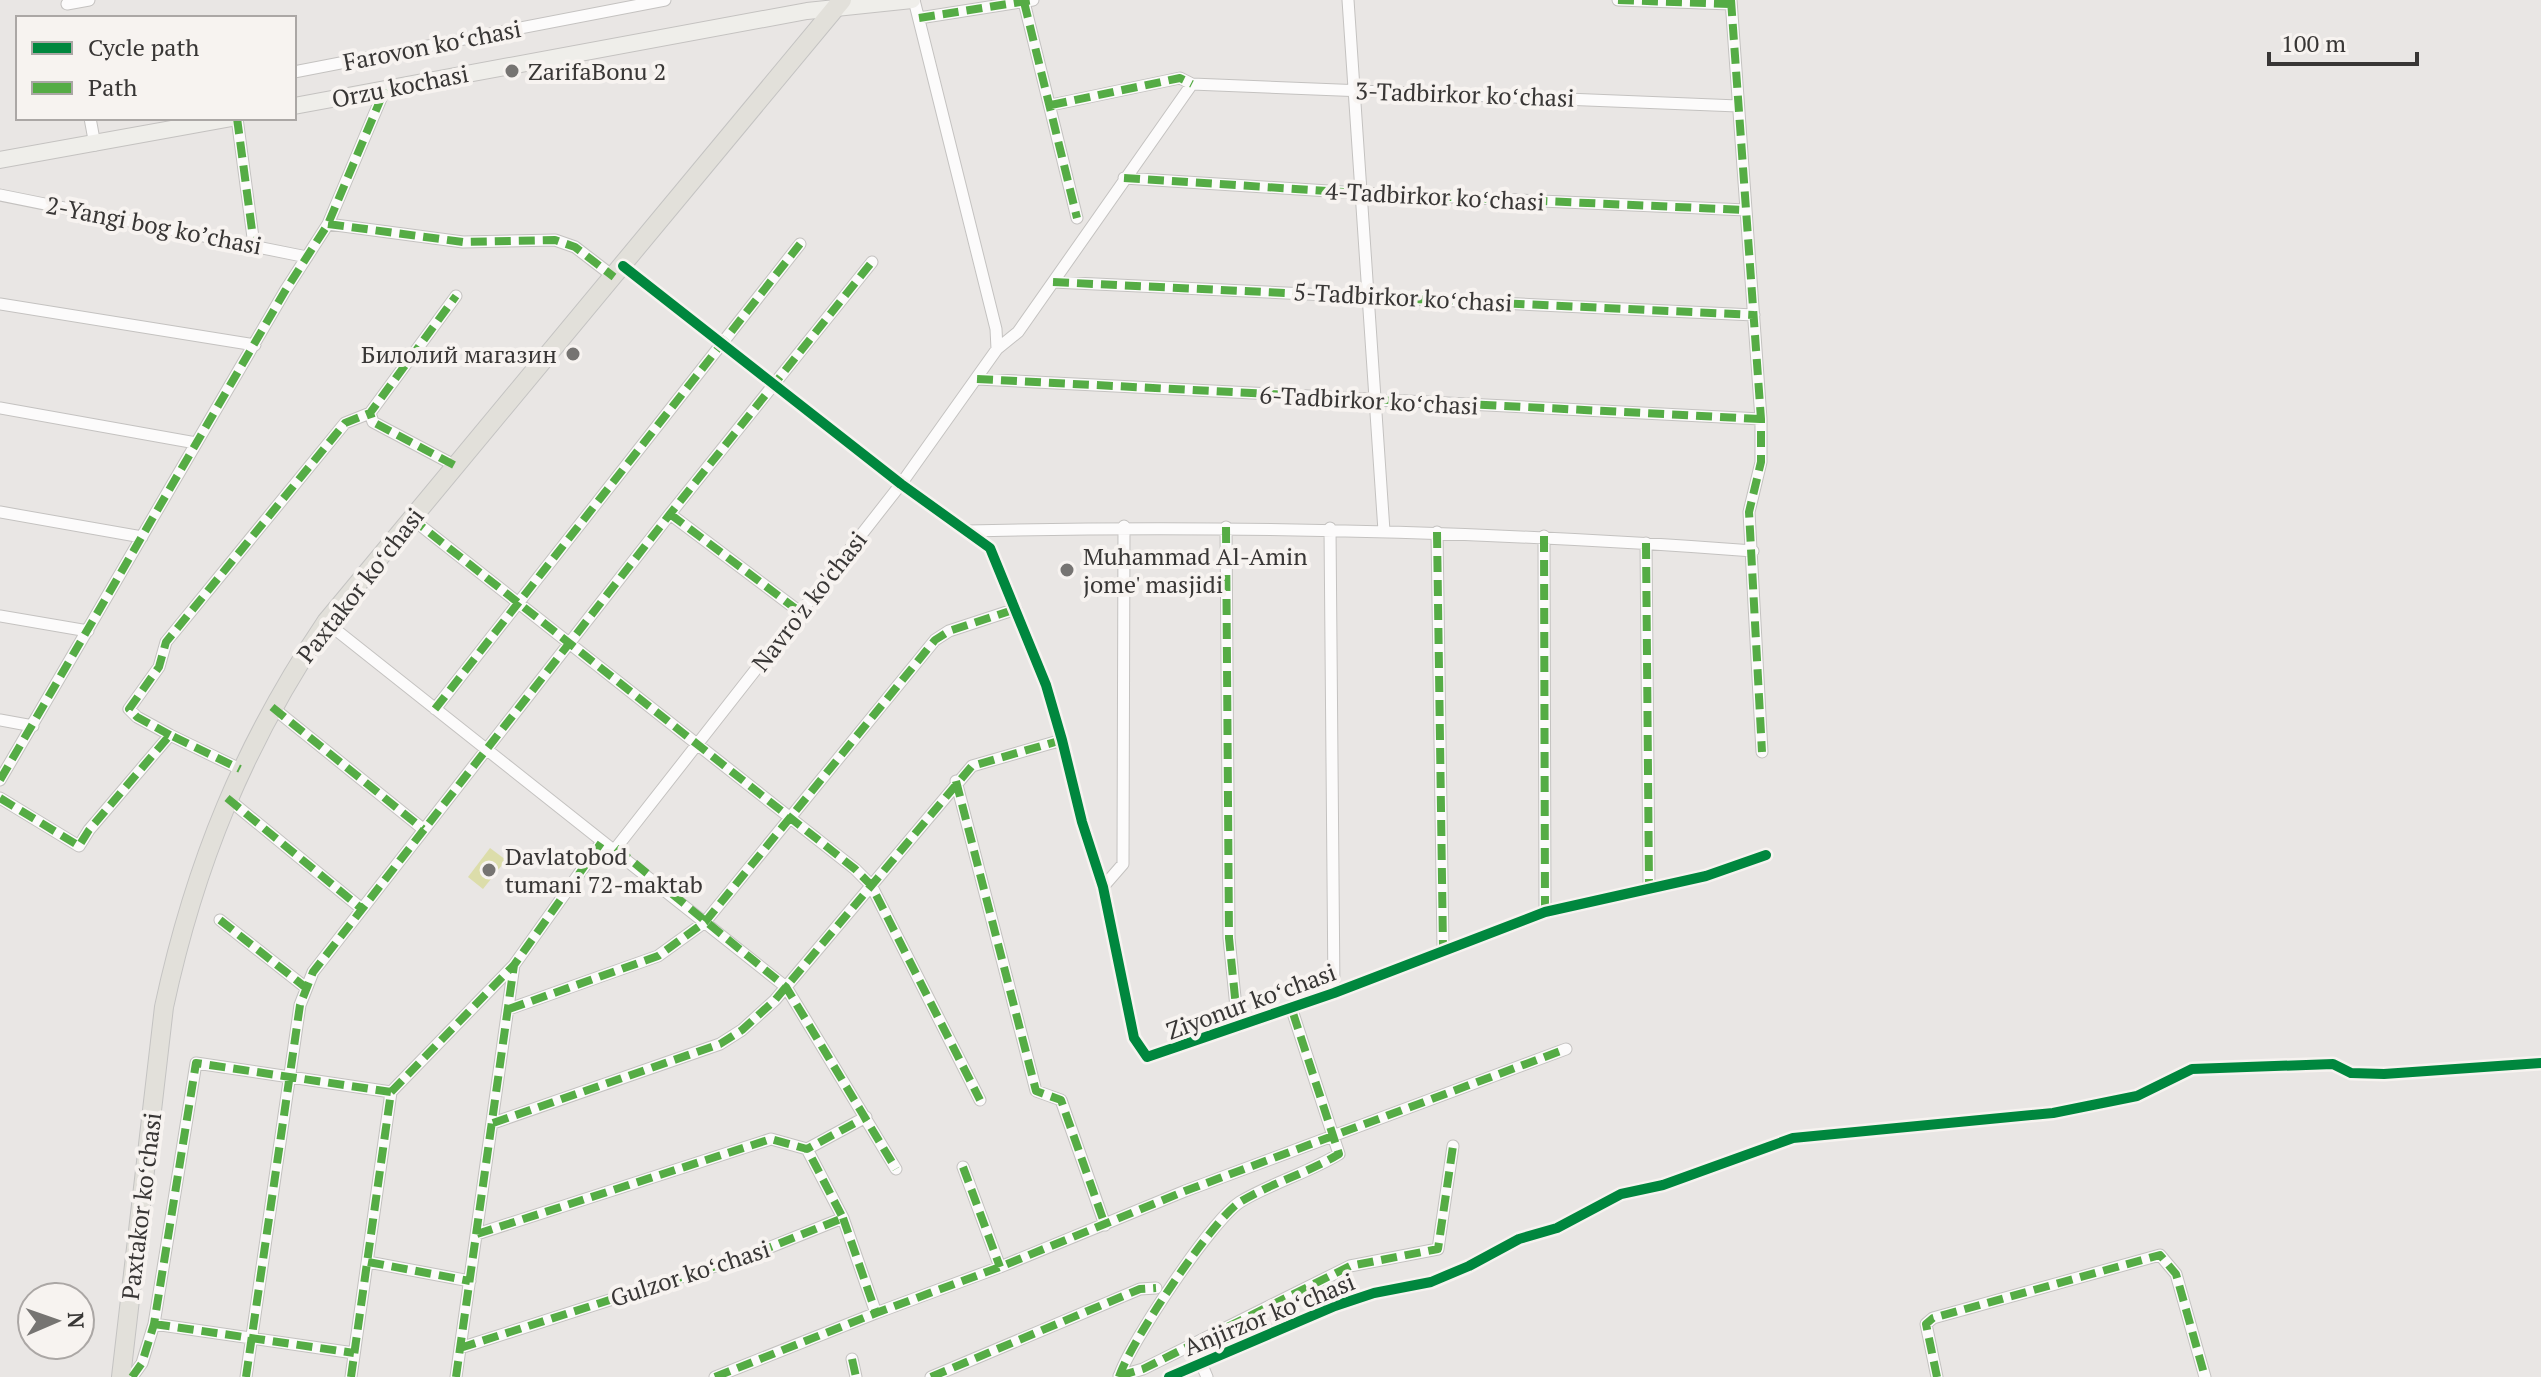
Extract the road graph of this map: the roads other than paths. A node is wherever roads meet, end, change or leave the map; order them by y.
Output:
1 (89, 0) edge
2 (665, 0) edge
3 (913, 0) edge
4 (1348, 0) edge
5 (1618, 0) edge
6 (1029, 1) edge
7 (67, 2) edge
8 (1731, 2) edge
9 (839, 4) edge
10 (919, 18) junction
11 (296, 72) edge
12 (1192, 84) junction
13 (385, 89) junction
14 (1354, 89) junction
15 (1051, 105) junction
16 (296, 106) edge
17 (1738, 106) junction
18 (90, 120) edge
19 (224, 120) edge
20 (234, 120) edge
21 (95, 145) junction
22 (0, 160) edge
23 (1124, 178) junction
24 (1360, 193) junction
25 (0, 195) edge
26 (1746, 210) junction
27 (1077, 218) dead end
28 (328, 224) junction
29 (800, 244) dead end
30 (254, 245) junction
31 (307, 257) junction
32 (872, 262) dead end
33 (619, 272) junction
34 (1053, 282) junction
35 (456, 296) dead end
36 (1367, 297) junction
37 (0, 304) edge
38 (1754, 315) junction
39 (722, 343) junction
40 (255, 345) junction
41 (997, 349) junction
42 (977, 379) junction
43 (775, 384) junction
44 (1376, 401) junction
45 (0, 408) edge
46 (370, 413) junction
47 (1761, 419) junction
48 (196, 443) junction
49 (454, 465) junction
50 (901, 484) junction
51 (0, 512) edge
52 (670, 514) junction
53 (411, 518) junction
54 (1124, 526) junction
55 (1226, 527) junction
56 (1330, 528) junction
57 (968, 531) junction
58 (1384, 531) junction
59 (1437, 532) junction
60 (1544, 536) junction
61 (142, 537) junction
62 (1646, 543) junction
63 (1753, 551) junction
64 (518, 603) junction
65 (1016, 609) junction
66 (800, 612) junction
67 (0, 616) edge
68 (326, 622) junction
69 (88, 631) junction
70 (572, 642) junction
71 (272, 707) junction
72 (435, 709) junction
73 (0, 720) edge
74 (33, 726) junction
75 (170, 735) junction
76 (1062, 740) junction
77 (699, 742) junction
78 (486, 750) junction
79 (1762, 752) dead end
80 (240, 769) junction
81 (0, 780) edge
82 (956, 781) junction
83 (0, 798) edge
84 (227, 798) junction
85 (793, 817) junction
86 (423, 829) junction
87 (601, 843) junction
88 (616, 848) junction
89 (1766, 855) dead end
90 (871, 885) junction
91 (1649, 886) junction
92 (1103, 887) junction
93 (362, 909) junction
94 (1545, 912) junction
95 (220, 920) dead end
96 (705, 922) junction
97 (1443, 948) junction
98 (514, 965) junction
99 (305, 987) junction
100 (786, 987) junction
101 (1334, 993) junction
102 (1291, 1007) junction
103 (509, 1009) junction
104 (1238, 1027) junction
105 (1566, 1049) dead end
106 (2541, 1063) edge
107 (290, 1077) junction
108 (391, 1092) junction
109 (980, 1100) dead end
110 (866, 1117) junction
111 (493, 1123) junction
112 (1334, 1134) junction
113 (1453, 1146) dead end
114 (807, 1149) junction
115 (963, 1167) dead end
116 (896, 1169) dead end
117 (843, 1218) junction
118 (1105, 1225) junction
119 (477, 1234) junction
120 (368, 1262) junction
121 (1000, 1267) junction
122 (470, 1281) junction
123 (1156, 1288) dead end
124 (876, 1313) junction
125 (154, 1324) junction
126 (252, 1336) junction
127 (460, 1348) junction
128 (354, 1353) junction
129 (852, 1359) dead end
130 (1201, 1363) junction
131 (1119, 1376) edge
132 (121, 1377) edge
133 (132, 1377) edge
134 (246, 1377) edge
135 (351, 1377) edge
136 (456, 1377) edge
137 (715, 1377) edge
138 (856, 1377) edge
139 (931, 1377) edge
140 (1169, 1377) edge
141 (1207, 1377) edge
142 (1937, 1377) edge
143 (2205, 1377) edge

1 - 7 street
2 - 11 street, Farovon koʻchasi
3 - 9 main road, Orzu kochasi
3 - 10 street
4 - 14 street
5 - 8 street
6 - 10 street
6 - 15 street
8 - 17 street
9 - 13 main road, Orzu kochasi
9 - 33 main road, Paxtakor koʻchasi
10 - 41 street
12 - 14 street, 3-Tadbirkor koʻchasi
12 - 15 street, 3-Tadbirkor koʻchasi
12 - 23 street, Navro'z ko'chasi
13 - 16 main road, Orzu kochasi
13 - 28 street
14 - 17 street, 3-Tadbirkor koʻchasi
14 - 24 street
15 - 27 street
17 - 26 street
18 - 21 street
19 - 21 main road
20 - 30 street
21 - 22 main road
23 - 24 street, 4-Tadbirkor koʻchasi
23 - 34 street, Navro'z ko'chasi
24 - 26 street, 4-Tadbirkor koʻchasi
24 - 36 street
25 - 30 street, 2-Yangi bog koʼchasi
26 - 38 street
28 - 31 street
28 - 33 street, Ziyonur koʻchasi
29 - 39 street
30 - 31 street, 2-Yangi bog koʼchasi
31 - 40 street
32 - 43 street
33 - 39 street, Ziyonur koʻchasi
33 - 49 main road, Paxtakor koʻchasi
34 - 36 street, 5-Tadbirkor koʻchasi
34 - 41 street, Navro'z ko'chasi
35 - 46 street
36 - 38 street, 5-Tadbirkor koʻchasi
36 - 44 street
37 - 40 street
38 - 47 street
39 - 43 street, Ziyonur koʻchasi
39 - 64 street
40 - 48 street
41 - 42 street, Navro'z ko'chasi
42 - 44 street, 6-Tadbirkor koʻchasi
42 - 50 street, Navro'z ko'chasi
43 - 50 street, Ziyonur koʻchasi
43 - 52 street
44 - 47 street, 6-Tadbirkor koʻchasi
44 - 58 street
45 - 48 street
46 - 49 street
46 - 75 street
47 - 63 street
48 - 61 street
49 - 53 main road, Paxtakor koʻchasi
50 - 57 street, Ziyonur koʻchasi
50 - 66 street, Navro'z ko'chasi
51 - 61 street
52 - 66 street
52 - 70 street
53 - 64 street
53 - 68 main road, Paxtakor koʻchasi
54 - 55 street
54 - 57 street
54 - 92 street
55 - 56 street
55 - 104 street
56 - 58 street
56 - 101 street
57 - 65 street, Ziyonur koʻchasi
58 - 59 street
59 - 60 street
59 - 97 street
60 - 62 street
60 - 94 street
61 - 69 street
62 - 63 street
62 - 91 street
63 - 79 street
64 - 70 street
64 - 72 street
65 - 76 street, Ziyonur koʻchasi
65 - 85 street
66 - 77 street, Navro'z ko'chasi
67 - 69 street
68 - 71 main road, Paxtakor koʻchasi
68 - 72 street
69 - 74 street
70 - 77 street
70 - 78 street
71 - 80 main road, Paxtakor koʻchasi
71 - 86 street
72 - 78 street
73 - 74 street
74 - 81 street
75 - 80 street
75 - 83 street
76 - 82 street
76 - 92 street, Ziyonur koʻchasi
77 - 85 street
77 - 88 street, Navro'z ko'chasi
78 - 86 street
78 - 87 street
80 - 84 main road, Paxtakor koʻchasi
82 - 90 street
82 - 118 street
84 - 93 street
84 - 132 main road, Paxtakor koʻchasi
85 - 90 street
85 - 96 street
86 - 93 street
87 - 88 street
87 - 98 street
88 - 96 street
89 - 91 street, Ziyonur koʻchasi
90 - 100 street
90 - 109 street
91 - 94 street, Ziyonur koʻchasi
92 - 104 street, Ziyonur koʻchasi
93 - 99 street
94 - 97 street, Ziyonur koʻchasi
95 - 99 street
96 - 100 street
96 - 103 street
97 - 101 street, Ziyonur koʻchasi
98 - 103 street
98 - 108 street
99 - 107 street
100 - 110 street
100 - 111 street
101 - 102 street, Ziyonur koʻchasi
102 - 104 street, Ziyonur koʻchasi
102 - 112 street
103 - 111 street
105 - 112 street
106 - 130 street, Anjirzor koʻchasi
107 - 108 street
107 - 125 street
107 - 126 street
108 - 120 street
110 - 114 street
110 - 116 street
111 - 119 street
112 - 118 street
112 - 131 street
113 - 131 street
114 - 117 street
114 - 119 street
115 - 121 street
117 - 124 street
117 - 127 street, Gulzor koʻchasi
118 - 121 street
119 - 122 street
120 - 122 street
120 - 128 street
121 - 124 street
122 - 127 street
123 - 139 street
124 - 137 street
125 - 126 street
125 - 133 street
126 - 128 street
126 - 134 street
127 - 136 street
128 - 135 street
129 - 138 street
130 - 140 street, Anjirzor koʻchasi
130 - 141 street
142 - 143 street

